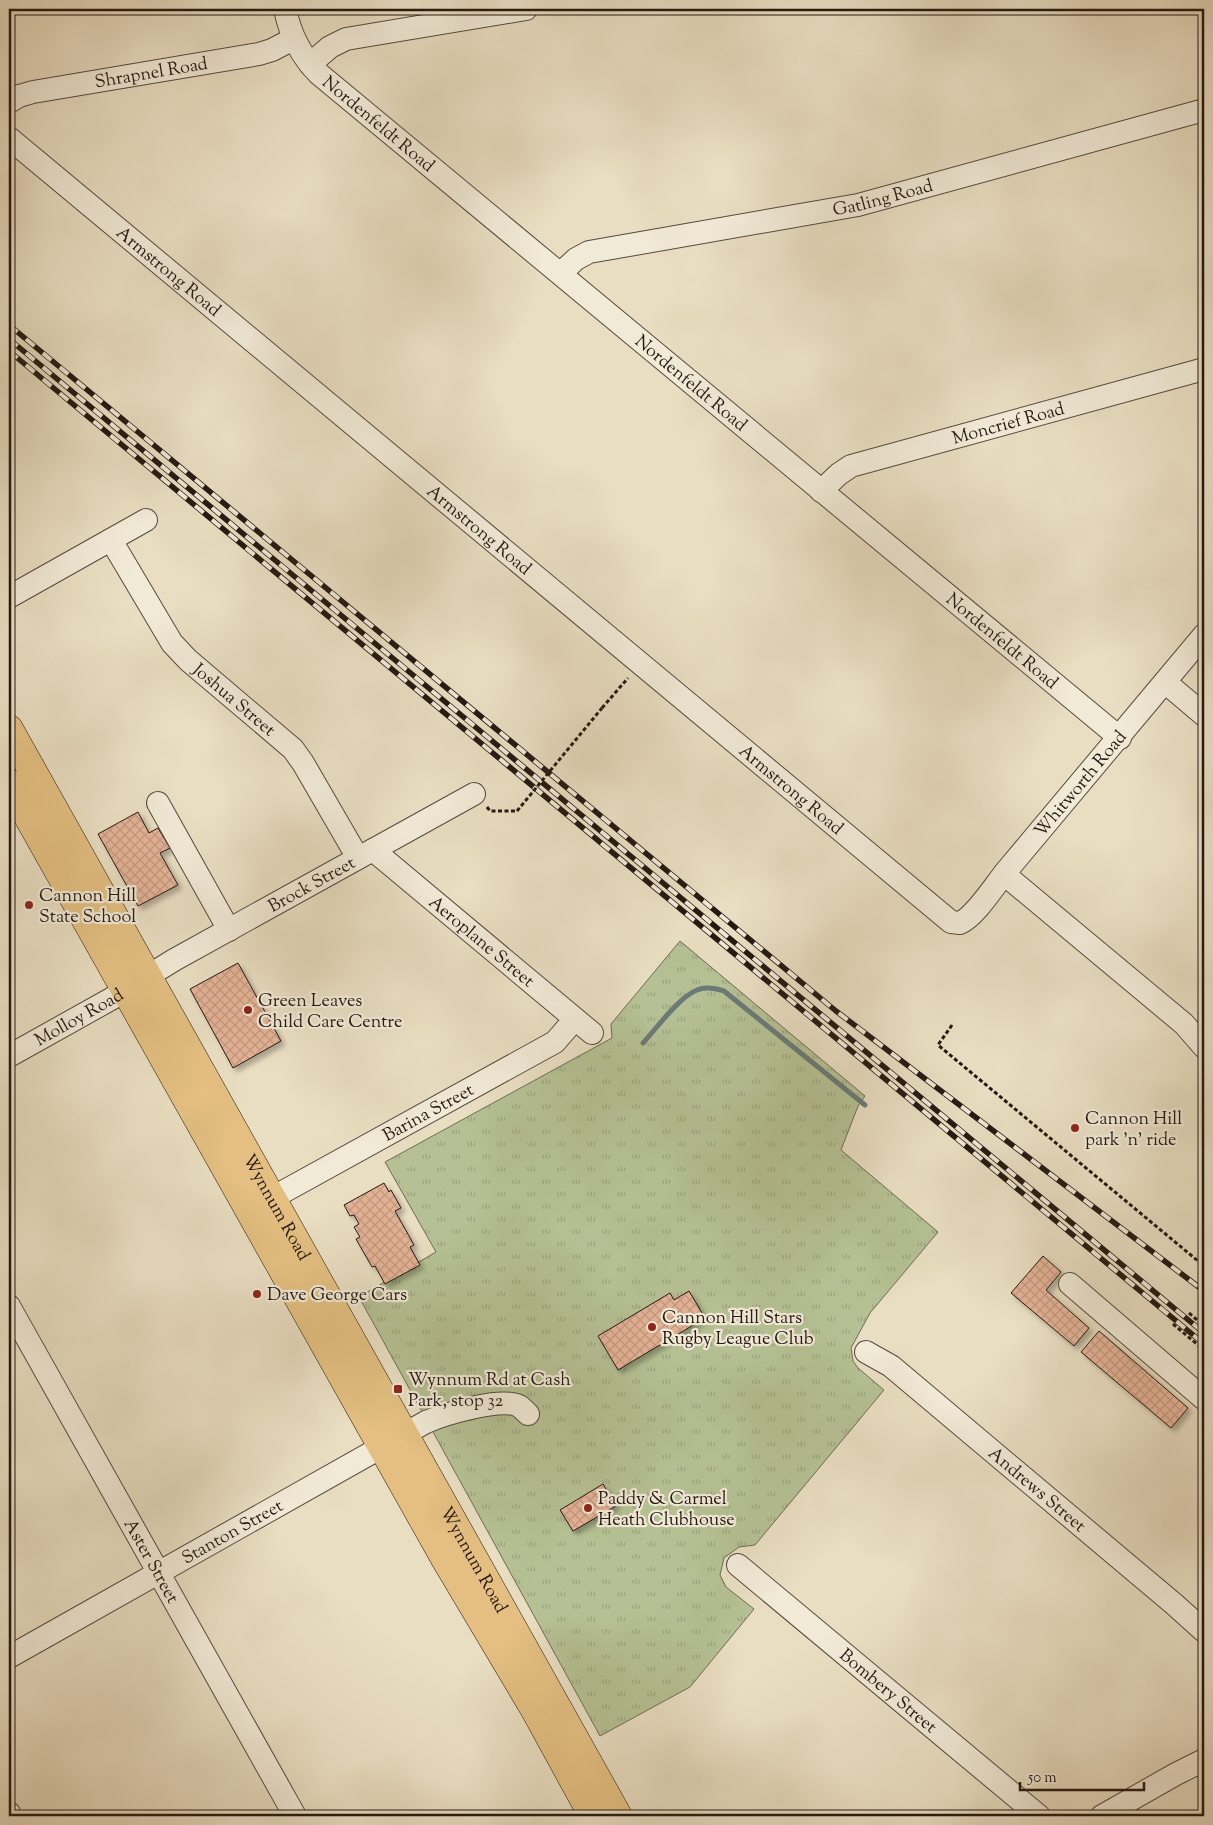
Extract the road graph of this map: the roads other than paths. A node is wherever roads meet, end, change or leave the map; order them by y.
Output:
1 (285, 9) edge
2 (526, 9) edge
3 (293, 39) junction
4 (310, 64) junction
5 (9, 102) edge
6 (1204, 110) edge
7 (9, 138) edge
8 (561, 273) junction
9 (1204, 369) edge
10 (821, 491) junction
11 (146, 520) dead end
12 (111, 540) junction
13 (9, 597) edge
14 (1204, 635) edge
15 (1165, 682) junction
16 (1204, 715) edge
17 (9, 729) edge
18 (1120, 738) junction
19 (9, 783) edge
20 (474, 794) road end
21 (158, 803) dead end
22 (365, 854) junction
23 (1004, 874) junction
24 (951, 922) joint
25 (230, 930) junction
26 (148, 976) junction
27 (125, 991) junction
28 (584, 1026) joint
29 (1204, 1047) edge
30 (9, 1056) edge
31 (272, 1198) junction
32 (1070, 1284) dead end
33 (9, 1306) edge
34 (866, 1352) dead end
35 (1204, 1399) edge
36 (528, 1414) dead end
37 (393, 1441) junction
38 (738, 1565) dead end
39 (158, 1573) junction
40 (1202, 1626) edge
41 (9, 1657) edge
42 (1204, 1760) edge
43 (295, 1816) edge
44 (593, 1816) edge
45 (618, 1816) edge
46 (1039, 1816) edge
47 (1102, 1816) edge

1 - 3 street, Nordenfeldt Road
2 - 4 street
3 - 4 street, Nordenfeldt Road
3 - 5 street, Shrapnel Road
4 - 8 street, Nordenfeldt Road
6 - 8 street, Gatling Road
7 - 24 street, Armstrong Road
8 - 10 street, Nordenfeldt Road
9 - 10 street, Moncrief Road
10 - 18 street, Nordenfeldt Road
11 - 12 street
12 - 13 street
12 - 22 street, Joshua Street
14 - 15 street, Whitworth Road
15 - 16 street
15 - 18 street, Whitworth Road
17 - 26 main road, Wynnum Road
18 - 23 street, Whitworth Road
19 - 27 main road, Wynnum Road
20 - 22 street, Brock Street
21 - 25 street
22 - 25 street, Brock Street
22 - 28 street, Aeroplane Street
23 - 24 street, Whitworth Road
23 - 29 street
25 - 26 street, Brock Street
26 - 27 street, Molloy Road
26 - 31 main road, Wynnum Road
27 - 30 street, Molloy Road
27 - 37 main road, Wynnum Road
28 - 31 street, Barina Street
31 - 37 main road, Wynnum Road
32 - 35 street
33 - 39 street, Aster Street
34 - 40 street, Andrews Street
36 - 37 street, Stanton Street
37 - 39 street, Stanton Street
37 - 44 main road, Wynnum Road
37 - 45 main road, Wynnum Road
38 - 46 street, Bombery Street
39 - 41 street, Stanton Street
39 - 43 street, Aster Street
42 - 47 street

